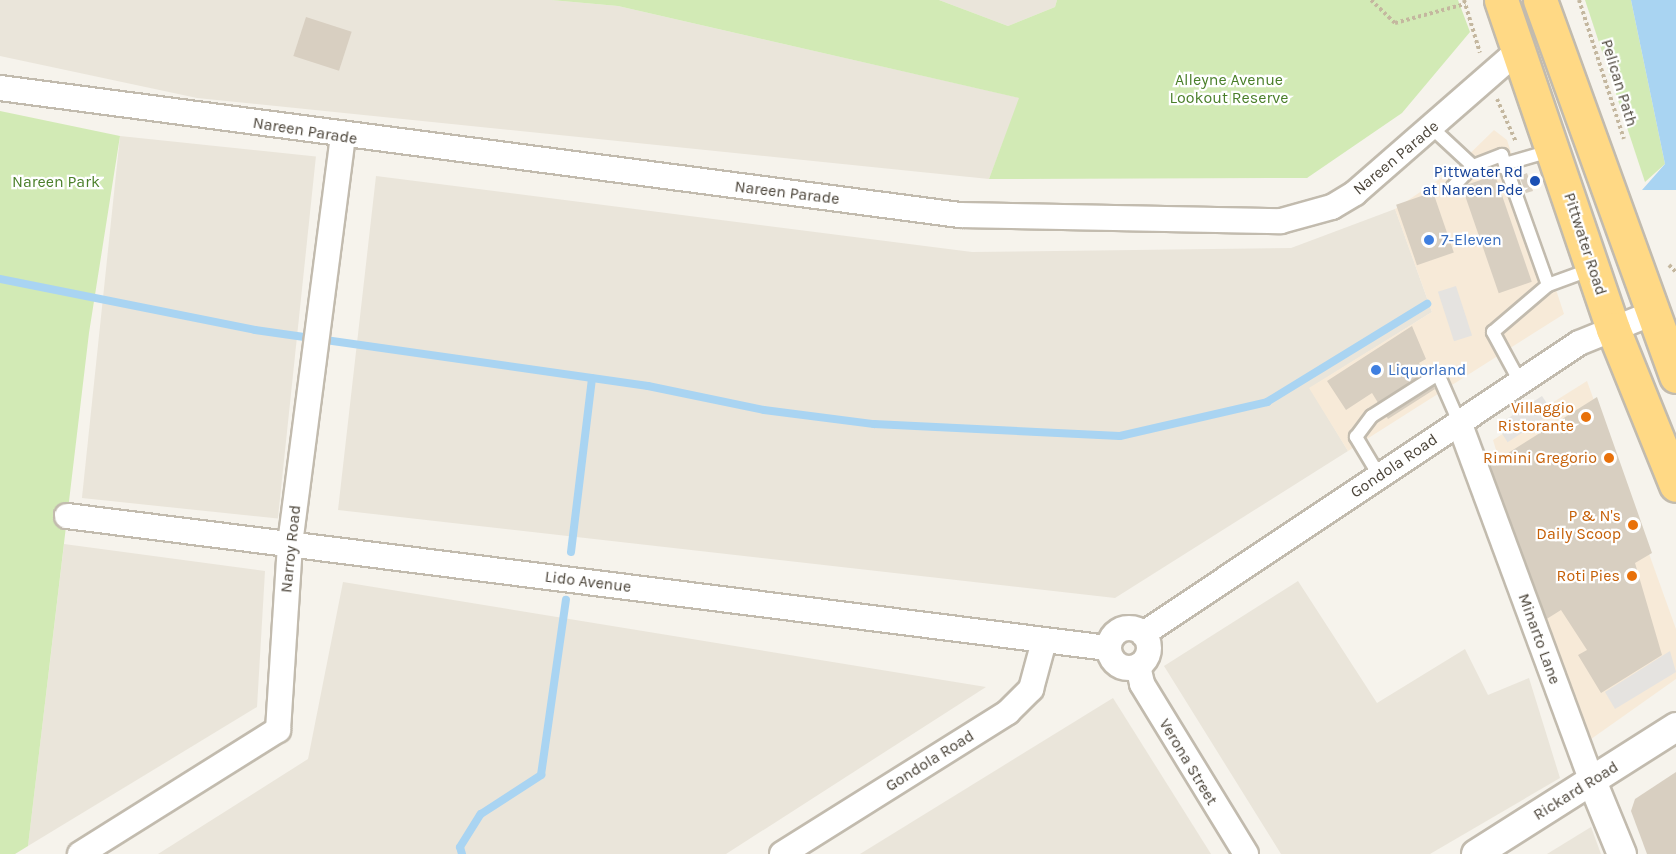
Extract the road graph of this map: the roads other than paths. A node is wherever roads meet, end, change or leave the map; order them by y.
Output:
1 (1501, 0) edge
2 (1540, 0) edge
3 (1519, 50) junction
4 (0, 88) edge
5 (1432, 128) junction
6 (343, 137) junction
7 (1555, 149) junction
8 (1505, 164) junction
9 (1473, 166) junction
10 (1453, 187) dead end
11 (1592, 269) junction
12 (1548, 285) junction
13 (1653, 313) junction
14 (1613, 329) junction
15 (1676, 376) edge
16 (1520, 382) junction
17 (1459, 422) junction
18 (1380, 477) junction
19 (1676, 485) edge
20 (67, 516) dead end
21 (290, 544) junction
22 (1143, 634) junction
23 (1044, 640) junction
24 (1108, 648) junction
25 (1138, 666) junction
26 (1676, 728) edge
27 (1592, 781) junction
28 (80, 854) edge
29 (782, 854) edge
30 (1246, 854) edge
31 (1476, 854) edge
32 (1622, 854) edge

1 - 3 highway, Pittwater Road
2 - 13 highway
3 - 5 street, Nareen Parade
3 - 7 highway, Pittwater Road
4 - 6 street, Nareen Parade
5 - 6 street, Nareen Parade
5 - 9 lane
6 - 21 street, Narroy Road
7 - 8 lane
7 - 11 highway, Pittwater Road
8 - 9 lane
8 - 12 lane
9 - 10 lane
11 - 12 lane
11 - 14 highway, Pittwater Road
12 - 16 lane
13 - 14 street, Gondola Road
13 - 15 highway
14 - 16 street, Gondola Road
14 - 19 highway, Pittwater Road
16 - 17 street, Gondola Road
17 - 18 street, Gondola Road
17 - 18 lane
17 - 27 street, Minarto Lane
18 - 22 street, Gondola Road
20 - 21 street, Lido Avenue
21 - 23 street, Lido Avenue
21 - 28 street, Narroy Road
22 - 24 street
22 - 25 street
23 - 24 street, Lido Avenue
23 - 29 street, Gondola Road
24 - 25 street
25 - 30 street, Verona Street
26 - 27 street, Rickard Road
27 - 31 street, Rickard Road
27 - 32 street, Minarto Lane

